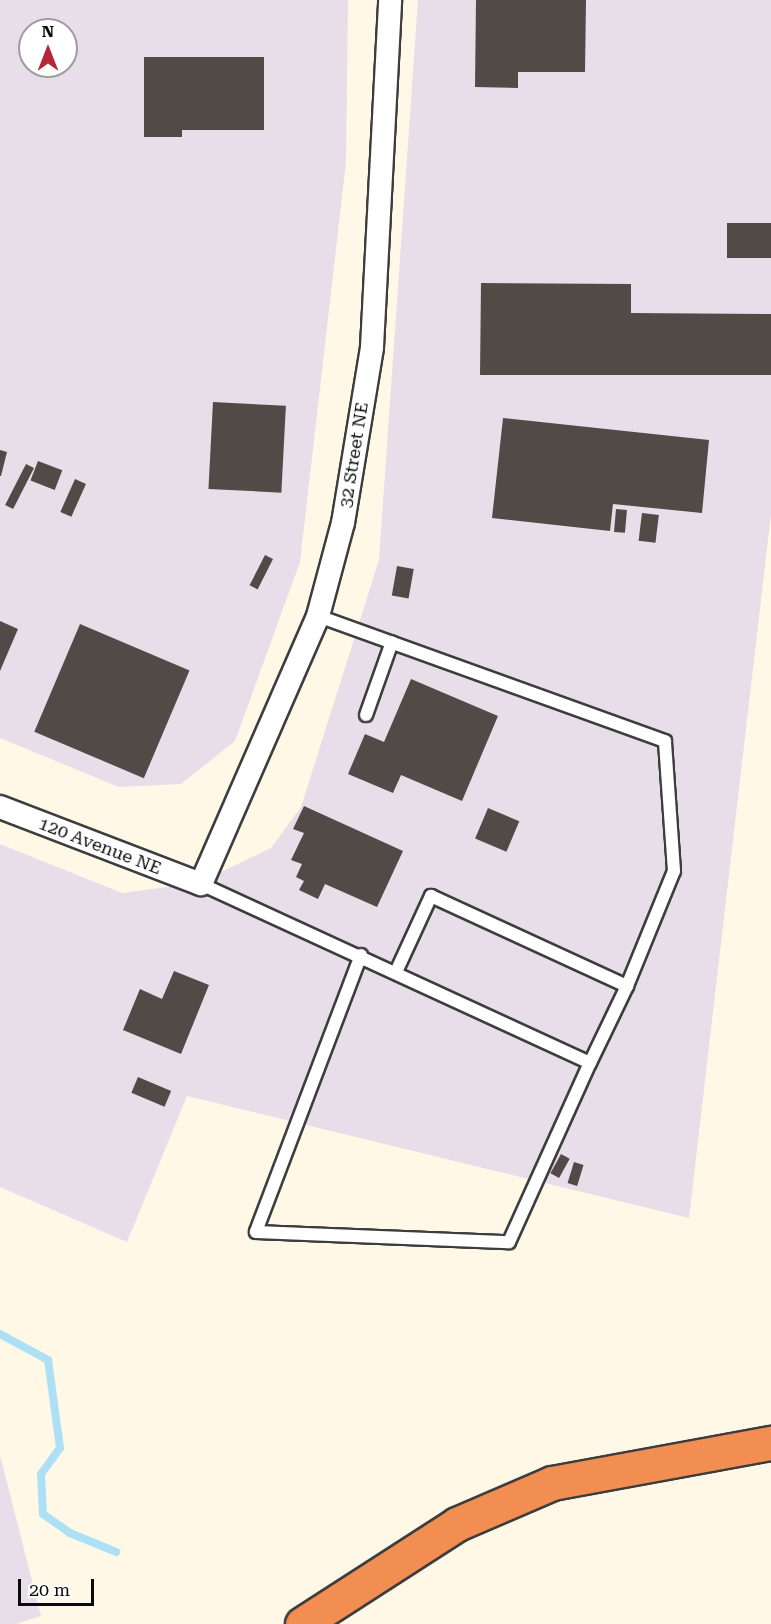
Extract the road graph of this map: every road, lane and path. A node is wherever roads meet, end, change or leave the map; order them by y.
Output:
1 (390, 0) edge
2 (318, 616) junction
3 (392, 642) junction
4 (366, 715) dead end
5 (0, 807) edge
6 (201, 884) junction
7 (361, 955) junction
8 (396, 972) junction
9 (627, 986) junction
10 (590, 1063) junction
11 (763, 1447) edge
12 (302, 1624) edge

1 - 2 street, 32 Street NE
2 - 3 lane
2 - 6 street, 32 Street NE
3 - 4 lane
3 - 9 lane
5 - 6 street, 120 Avenue NE
6 - 7 lane
7 - 8 lane
7 - 10 lane
8 - 9 lane
8 - 10 lane
9 - 10 lane
11 - 12 highway

